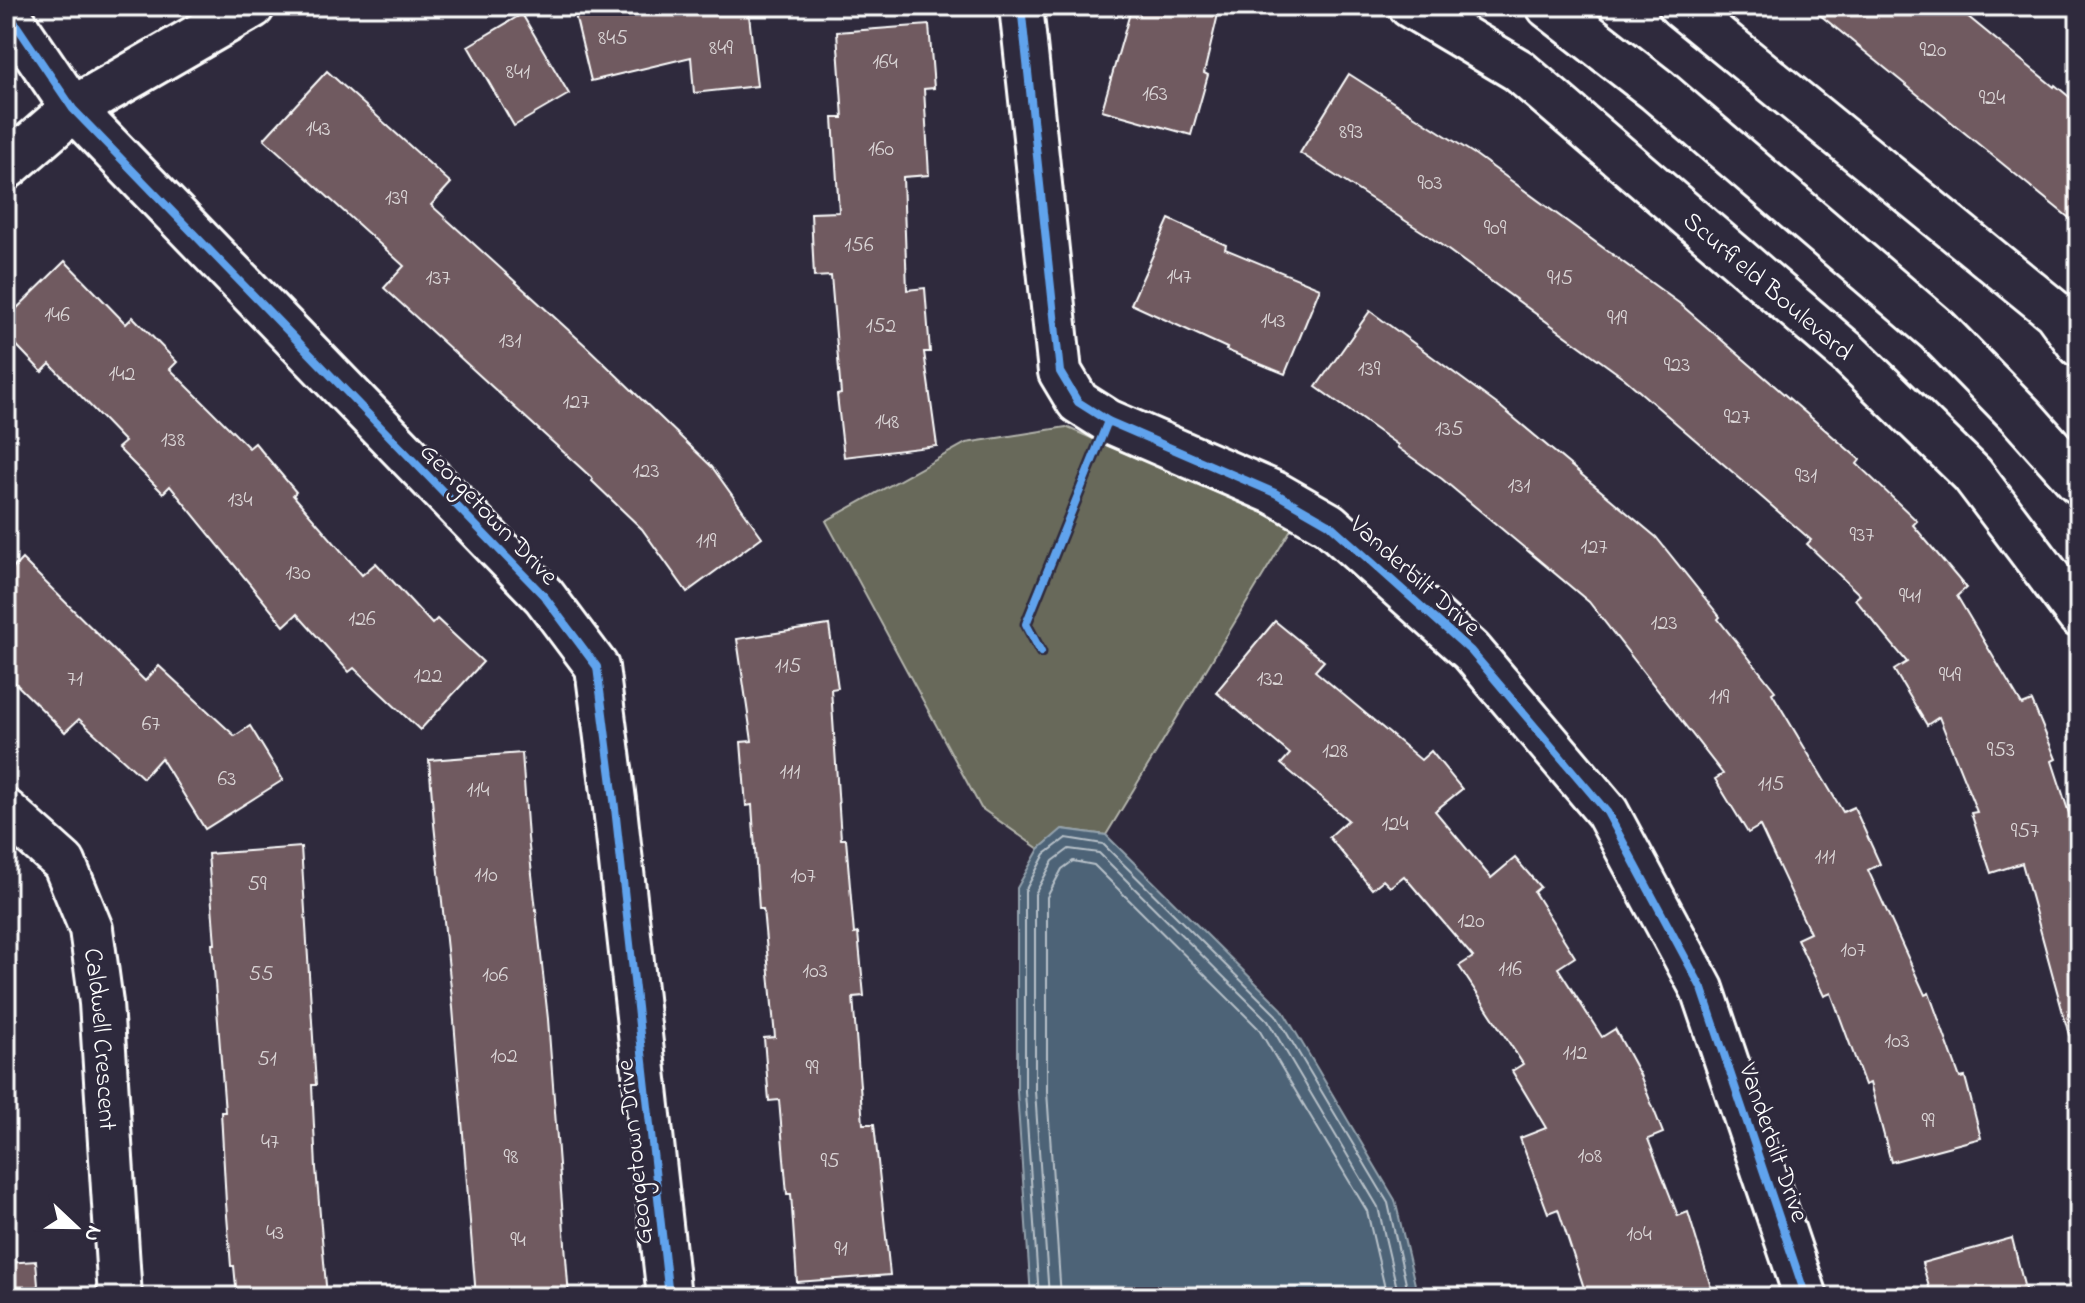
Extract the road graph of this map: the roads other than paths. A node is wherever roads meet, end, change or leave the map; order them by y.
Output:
1 (252, 6) edge
2 (1021, 6) edge
3 (1410, 6) edge
4 (1549, 6) edge
5 (1680, 6) edge
6 (6, 10) edge
7 (73, 109) junction
8 (6, 167) edge
9 (2079, 345) edge
10 (2079, 481) edge
11 (2079, 616) edge
12 (6, 811) edge
13 (120, 1297) edge
14 (669, 1297) edge
15 (1806, 1297) edge

1 - 7 street
2 - 15 street, Vanderbilt Drive
3 - 11 street, Scurfield Boulevard
4 - 10 street
5 - 9 street
6 - 7 street, Georgetown Drive
7 - 8 street
7 - 14 street, Georgetown Drive
12 - 13 street, Caldwell Crescent

